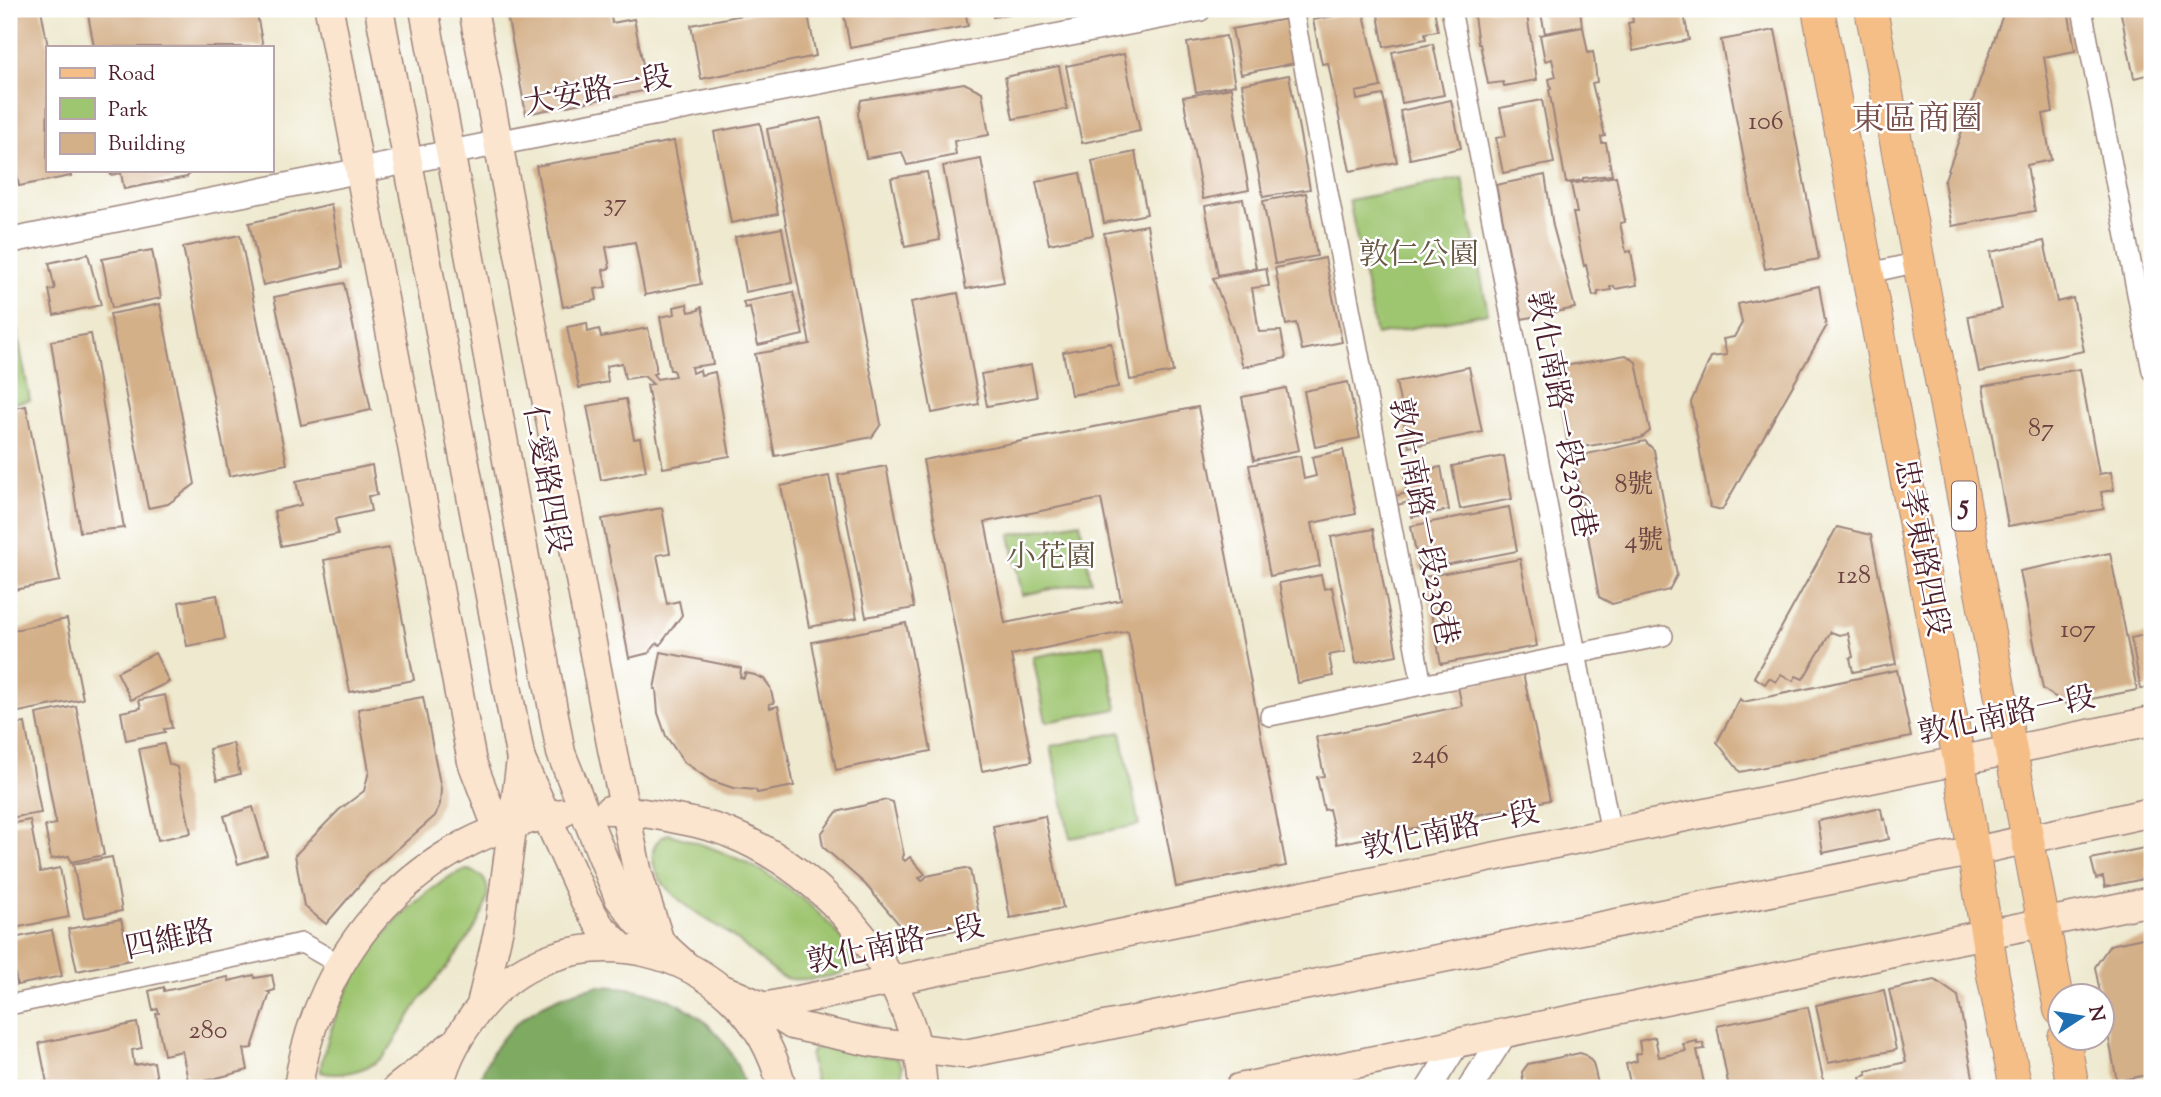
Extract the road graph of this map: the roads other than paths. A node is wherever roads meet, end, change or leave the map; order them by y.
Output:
1 (329, 9) edge
2 (379, 9) edge
3 (424, 9) edge
4 (473, 9) edge
5 (1199, 9) edge
6 (1293, 9) edge
7 (1451, 9) edge
8 (1818, 9) edge
9 (1871, 9) edge
10 (2082, 9) edge
11 (498, 143) junction
12 (452, 153) junction
13 (408, 161) junction
14 (360, 171) junction
15 (9, 241) edge
16 (1919, 262) junction
17 (1869, 273) junction
18 (2152, 371) edge
19 (1663, 636) dead end
20 (1576, 653) junction
21 (1422, 685) junction
22 (1270, 716) dead end
23 (2152, 721) edge
24 (2011, 750) junction
25 (520, 761) junction
26 (1959, 761) junction
27 (625, 809) junction
28 (586, 810) junction
29 (2152, 813) edge
30 (545, 816) junction
31 (505, 827) junction
32 (1611, 833) junction
33 (2028, 840) junction
34 (1975, 851) junction
35 (2152, 901) edge
36 (2042, 922) junction
37 (1988, 933) junction
38 (659, 940) junction
39 (622, 948) junction
40 (339, 964) junction
41 (685, 965) junction
42 (891, 981) junction
43 (2054, 982) edge
44 (723, 989) junction
45 (9, 1005) edge
46 (481, 1005) junction
47 (764, 1007) junction
48 (1505, 1033) junction
49 (1458, 1042) junction
50 (455, 1043) junction
51 (916, 1049) junction
52 (2067, 1052) edge
53 (965, 1055) junction
54 (917, 1085) edge
55 (298, 1088) edge
56 (397, 1088) edge
57 (439, 1088) edge
58 (782, 1088) edge
59 (1239, 1088) edge
60 (1429, 1088) edge
61 (1470, 1088) edge
62 (2016, 1088) edge
63 (2073, 1088) edge

1 - 14 main road
2 - 13 main road
3 - 12 main road, 仁愛路四段
4 - 11 main road, 仁愛路四段
5 - 11 street, 大安路一段
6 - 21 street, 敦化南路一段238巷
7 - 20 street, 敦化南路一段236巷
8 - 17 main road, 忠孝東路四段 / 5
9 - 16 main road, 忠孝東路四段 / 5
10 - 18 street
11 - 12 street, 大安路一段
11 - 27 main road, 仁愛路四段
12 - 13 street, 大安路一段
12 - 28 main road, 仁愛路四段
13 - 14 street, 大安路一段
13 - 25 main road
14 - 15 street, 大安路一段
14 - 31 main road
16 - 17 street
16 - 24 main road, 忠孝東路四段 / 5
17 - 26 main road, 忠孝東路四段 / 5
19 - 20 street
20 - 21 street
20 - 32 street, 敦化南路一段236巷
21 - 22 street
23 - 24 main road, 敦化南路一段
24 - 26 main road, 敦化南路一段
24 - 33 main road, 忠孝東路四段 / 5
25 - 30 main road
25 - 31 main road
26 - 32 main road, 敦化南路一段
26 - 34 main road, 忠孝東路四段 / 5
27 - 28 main road
27 - 38 main road, 仁愛路四段
27 - 42 main road
28 - 30 main road
28 - 38 main road, 仁愛路四段
29 - 33 main road
30 - 31 main road
30 - 39 main road
31 - 40 main road
31 - 46 main road
32 - 42 main road, 敦化南路一段
33 - 34 main road
33 - 36 main road, 忠孝東路四段 / 5
34 - 37 main road, 忠孝東路四段 / 5
34 - 53 main road
35 - 36 main road
36 - 37 main road
36 - 43 main road, 忠孝東路四段 / 5
37 - 48 main road
37 - 62 main road, 忠孝東路四段 / 5
38 - 41 main road, 仁愛路四段
39 - 41 main road
39 - 46 main road
40 - 45 street, 四維路
40 - 55 main road
41 - 44 main road
42 - 47 main road, 敦化南路一段
42 - 51 main road
44 - 47 main road
44 - 58 main road
46 - 50 main road
47 - 51 main road
48 - 49 main road
48 - 61 street
49 - 59 main road
49 - 60 street
50 - 56 main road
50 - 57 main road
51 - 53 main road
51 - 54 main road
52 - 63 main road
53 - 54 main road

